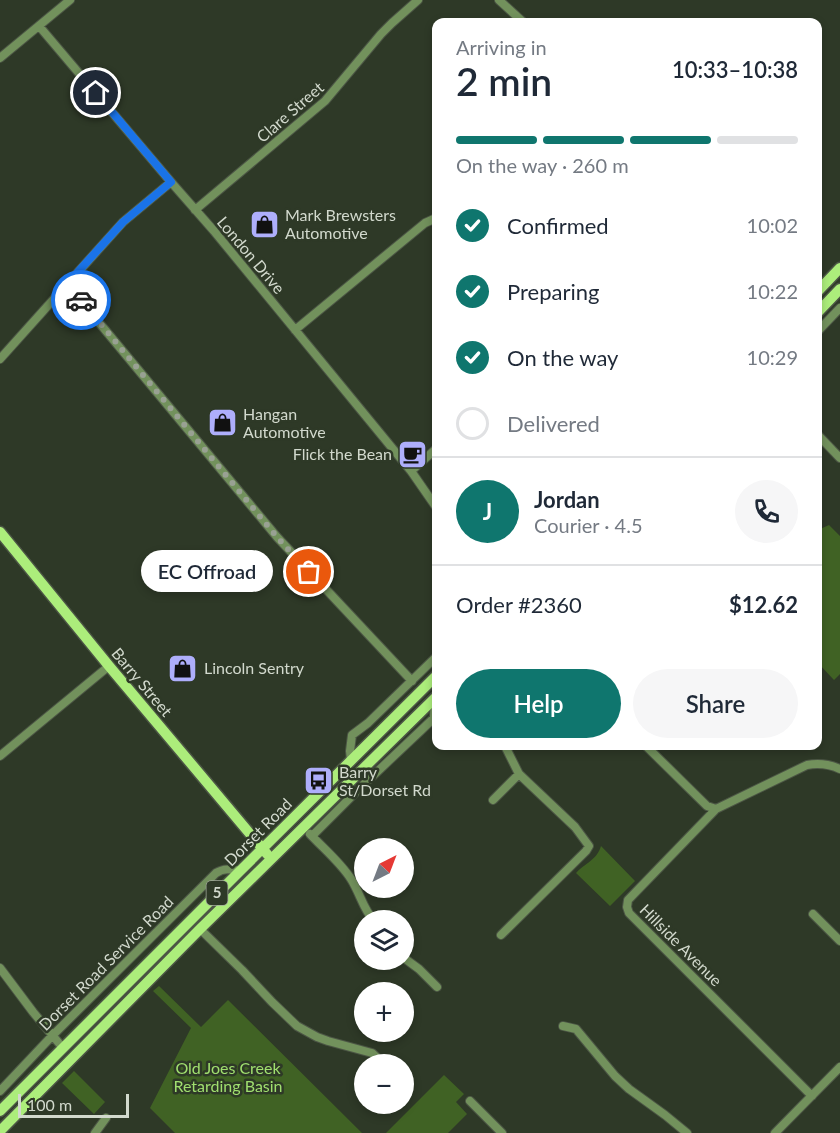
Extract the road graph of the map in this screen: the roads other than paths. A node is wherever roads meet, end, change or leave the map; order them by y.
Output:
1 (70, 0) edge
2 (418, 0) edge
3 (499, 0) edge
4 (518, 18) edge
5 (39, 26) junction
6 (0, 58) edge
7 (171, 182) junction
8 (195, 210) junction
9 (432, 220) edge
10 (840, 268) edge
11 (67, 284) junction
12 (822, 287) edge
13 (840, 289) edge
14 (822, 306) edge
15 (840, 308) edge
16 (822, 327) edge
17 (295, 330) junction
18 (0, 359) edge
19 (822, 439) edge
20 (432, 453) edge
21 (839, 454) edge
22 (411, 471) junction
23 (432, 501) edge
24 (0, 532) edge
25 (432, 661) edge
26 (110, 666) junction
27 (432, 680) edge
28 (412, 681) junction
29 (432, 702) edge
30 (432, 720) edge
31 (507, 750) edge
32 (650, 750) edge
33 (0, 756) edge
34 (351, 760) junction
35 (366, 766) junction
36 (840, 769) edge
37 (519, 774) junction
38 (493, 800) dead end
39 (716, 809) junction
40 (304, 827) junction
41 (312, 836) junction
42 (262, 849) junction
43 (271, 859) junction
44 (240, 871) junction
45 (366, 910) edge
46 (813, 914) dead end
47 (200, 929) junction
48 (501, 935) dead end
49 (840, 941) edge
50 (414, 965) edge
51 (0, 968) edge
52 (437, 987) dead end
53 (563, 1026) dead end
54 (52, 1036) junction
55 (63, 1048) junction
56 (373, 1054) edge
57 (838, 1072) edge
58 (0, 1091) edge
59 (812, 1096) junction
60 (470, 1101) dead end
61 (0, 1111) edge
62 (106, 1118) dead end
63 (0, 1131) edge
64 (95, 1133) edge
65 (502, 1133) edge
66 (687, 1133) edge
67 (775, 1133) edge

1 - 5 street
2 - 8 street, Clare Street
3 - 4 street
5 - 6 street
5 - 7 street, London Drive
7 - 8 street, London Drive
7 - 11 street
8 - 17 street, London Drive
9 - 17 street
10 - 12 main road
11 - 18 street
11 - 28 street
13 - 14 main road
15 - 16 street
17 - 22 street, London Drive
19 - 21 street
20 - 22 street
22 - 23 street, London Drive
24 - 26 main road, Barry Street
25 - 28 street
26 - 33 street
26 - 42 main road, Barry Street
27 - 34 main road, Dorset Road / 5
28 - 34 street
29 - 35 main road, Dorset Road / 5
30 - 41 street
31 - 37 street
32 - 39 street
34 - 35 main road
34 - 42 main road, Dorset Road / 5
35 - 40 main road, Dorset Road / 5
36 - 39 street
37 - 38 street
37 - 48 street
39 - 59 street, Hillside Avenue
40 - 41 street
40 - 43 main road, Dorset Road / 5
41 - 45 street
42 - 43 main road, Barry Street
42 - 44 main road, Dorset Road / 5
43 - 47 main road, Dorset Road / 5
44 - 54 street, Dorset Road Service Road
44 - 55 main road, Dorset Road / 5
46 - 49 street
47 - 56 street
47 - 63 main road, Dorset Road / 5
50 - 52 street
51 - 54 street
53 - 66 street
54 - 55 street
54 - 58 street, Dorset Road Service Road
55 - 61 main road, Dorset Road / 5
57 - 59 street
59 - 67 street
60 - 65 street
62 - 64 street

